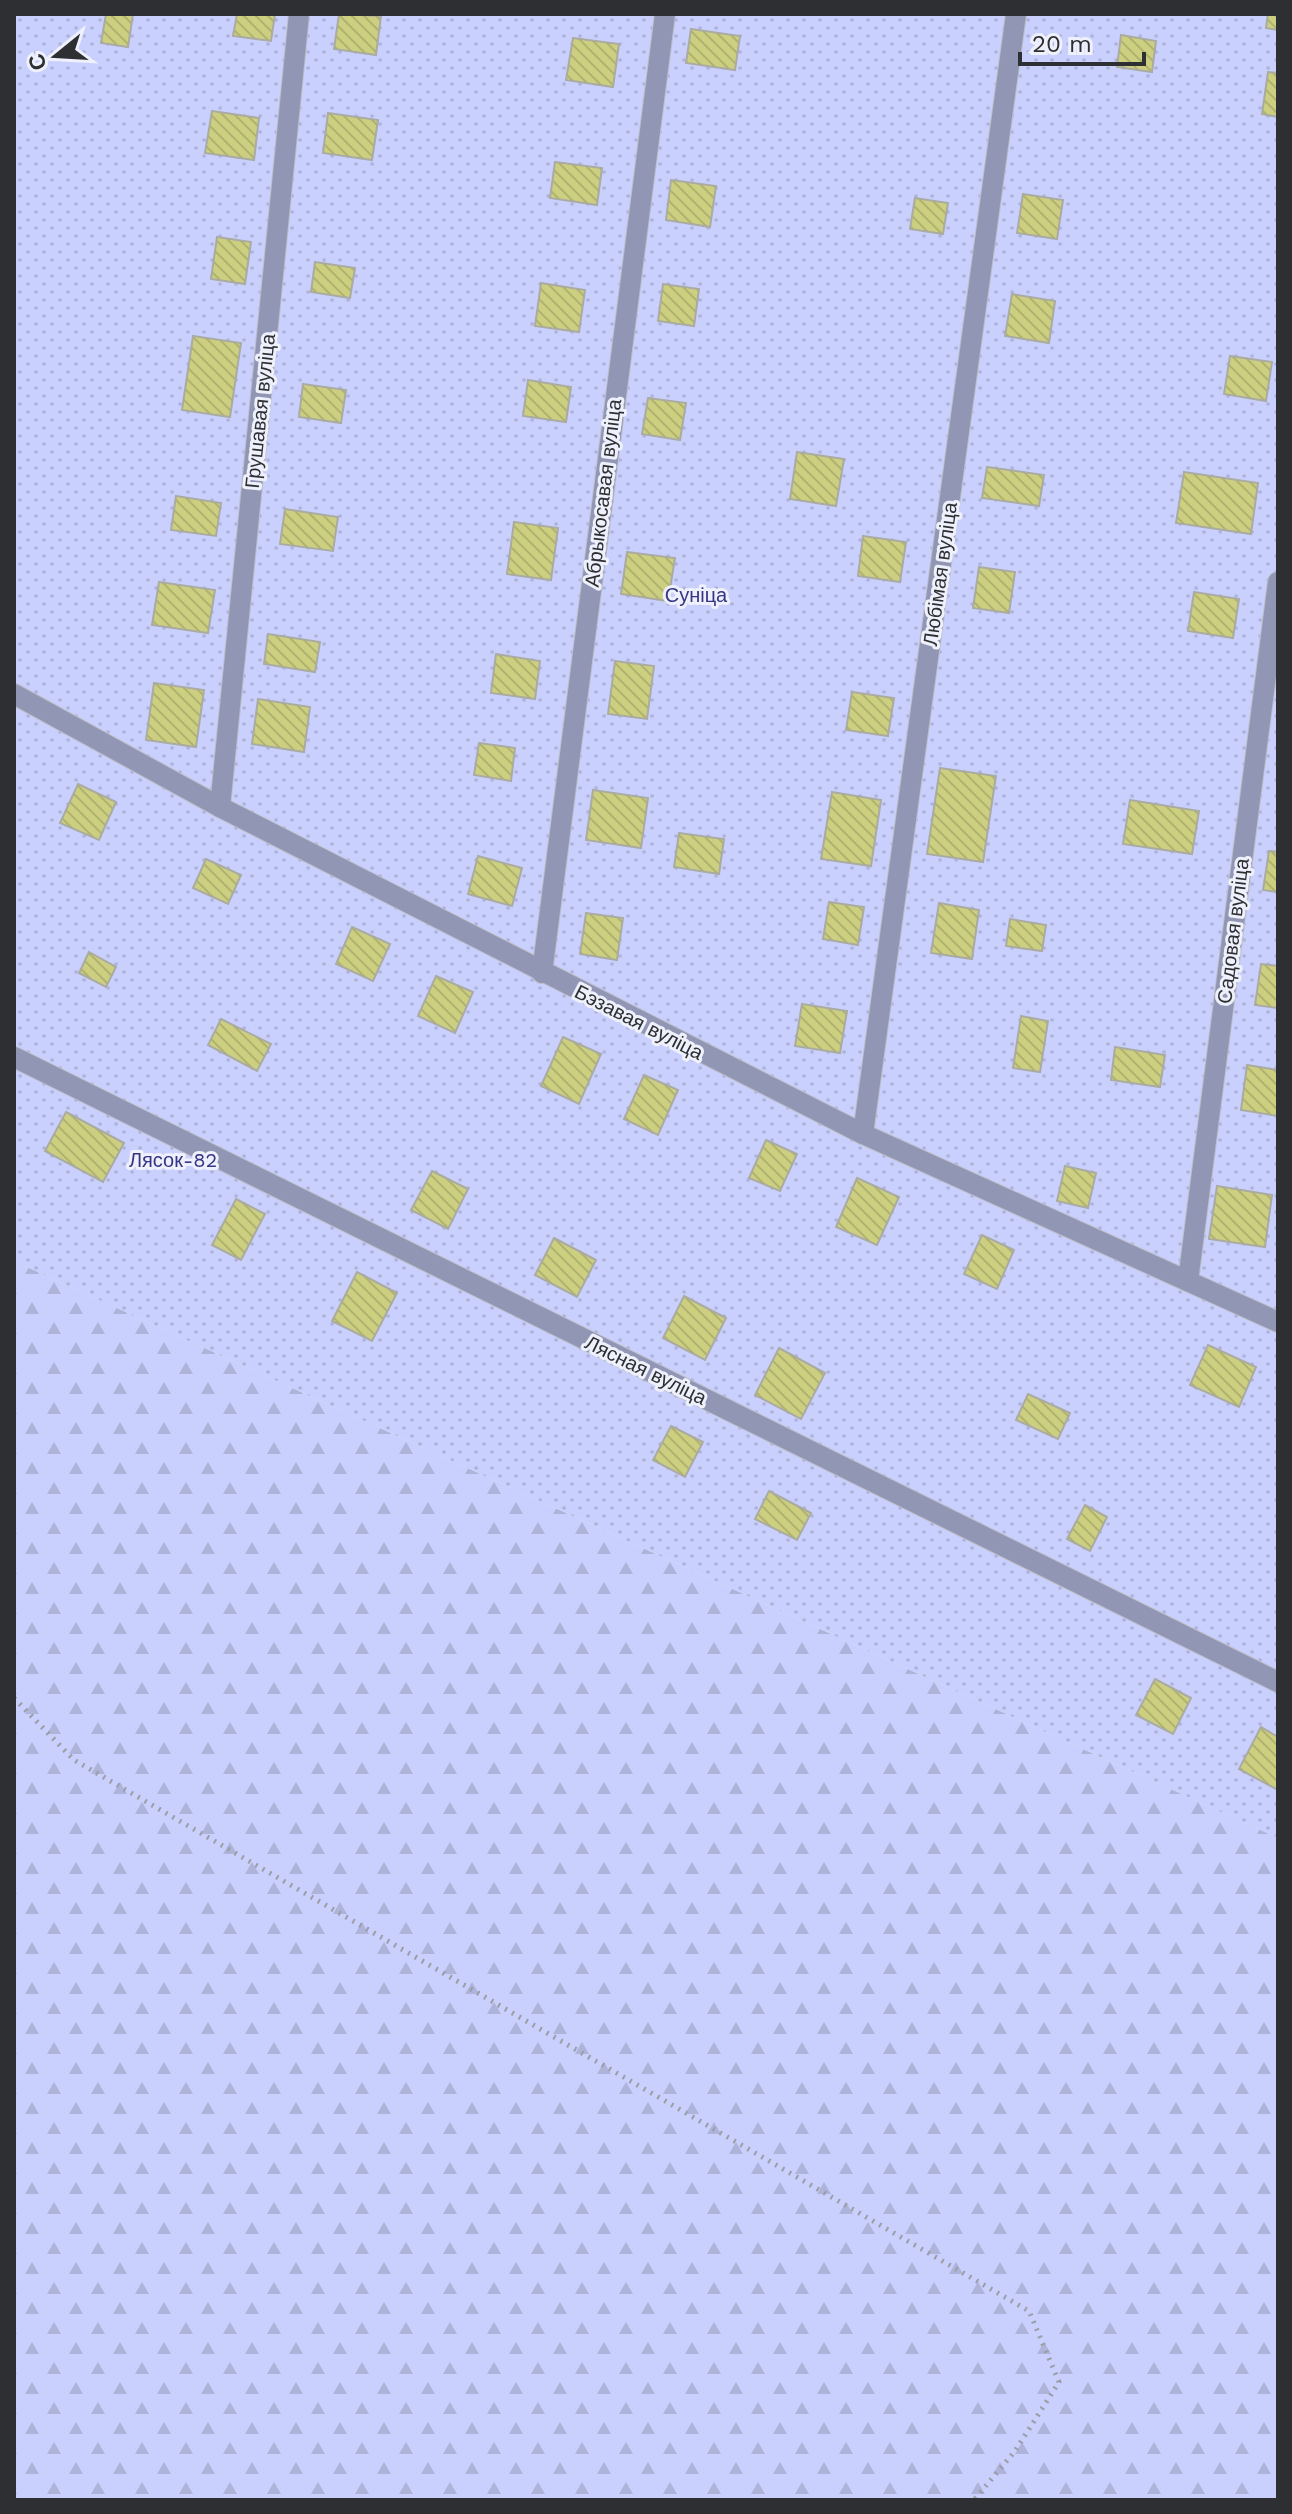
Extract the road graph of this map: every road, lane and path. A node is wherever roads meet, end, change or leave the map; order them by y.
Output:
1 (299, 14) edge
2 (665, 14) edge
3 (1016, 14) edge
4 (1278, 582) edge
5 (14, 694) edge
6 (220, 807) junction
7 (542, 973) junction
8 (14, 1057) edge
9 (863, 1134) junction
10 (1188, 1281) junction
11 (1278, 1322) edge
12 (1278, 1682) edge
13 (14, 1698) edge
14 (974, 2500) edge

1 - 6 lane, Грушавая вуліца
2 - 7 lane, Абрыкосавая вуліца
3 - 9 lane, Любімая вуліца
4 - 10 lane, Садовая вуліца
5 - 6 lane, Бэзавая вуліца
6 - 7 lane, Бэзавая вуліца
7 - 9 lane, Бэзавая вуліца
8 - 12 lane, Лясная вуліца
9 - 10 lane, Бэзавая вуліца
10 - 11 lane, Бэзавая вуліца
13 - 14 path

